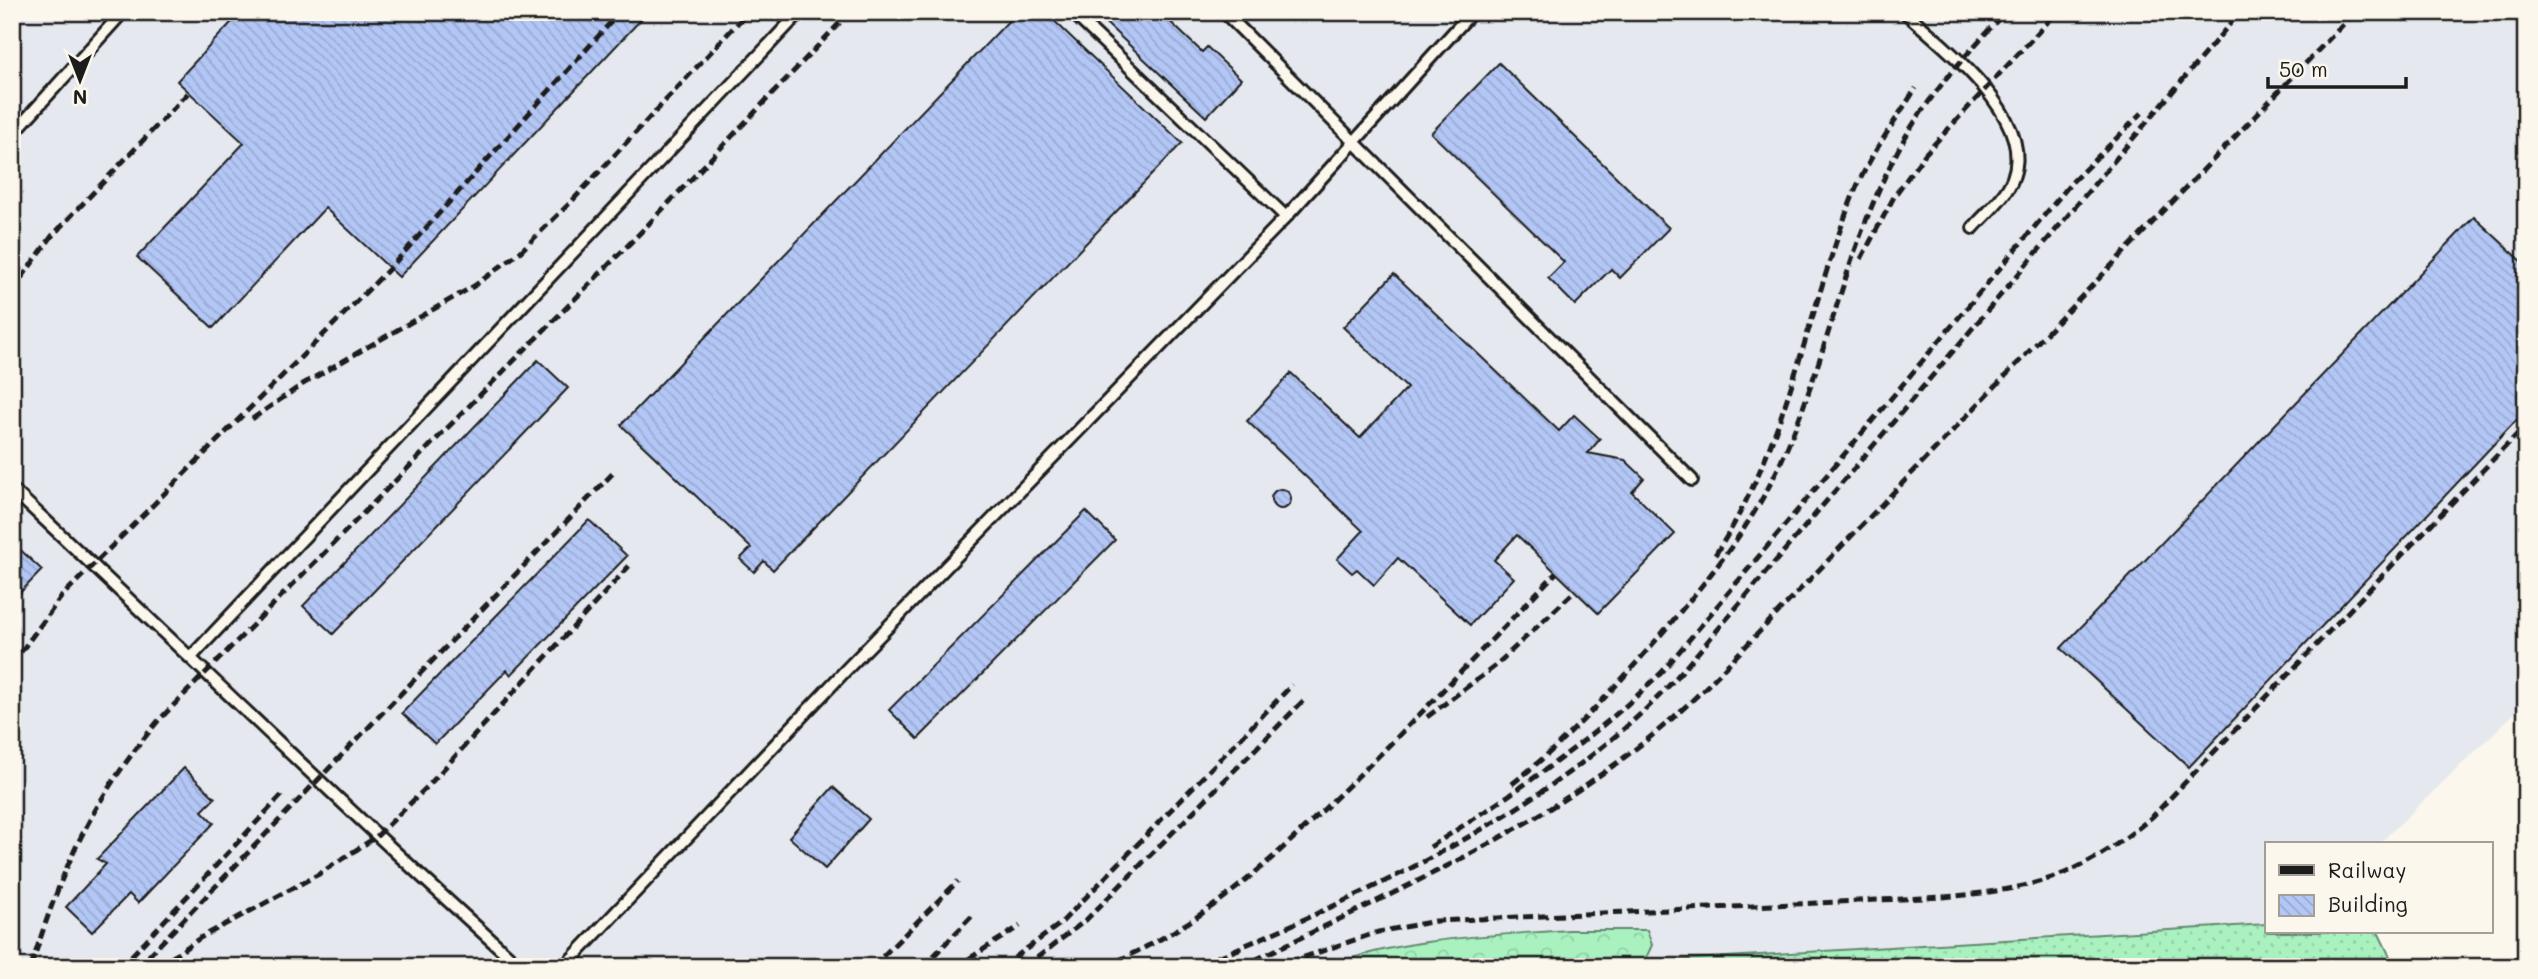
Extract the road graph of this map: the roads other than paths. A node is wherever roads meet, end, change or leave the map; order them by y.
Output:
1 (123, 12) edge
2 (800, 12) edge
3 (1072, 12) edge
4 (1224, 12) edge
5 (1472, 12) edge
6 (1905, 12) edge
7 (12, 135) edge
8 (1354, 139) junction
9 (1286, 217) junction
10 (1973, 228) dead end
11 (1692, 480) dead end
12 (12, 489) edge
13 (192, 656) junction
14 (521, 967) edge
15 (564, 967) edge

1 - 7 lane
2 - 13 lane
3 - 9 lane
4 - 8 lane
5 - 8 lane
6 - 10 lane
8 - 9 lane
8 - 11 lane
9 - 15 lane
12 - 13 lane
13 - 14 lane

